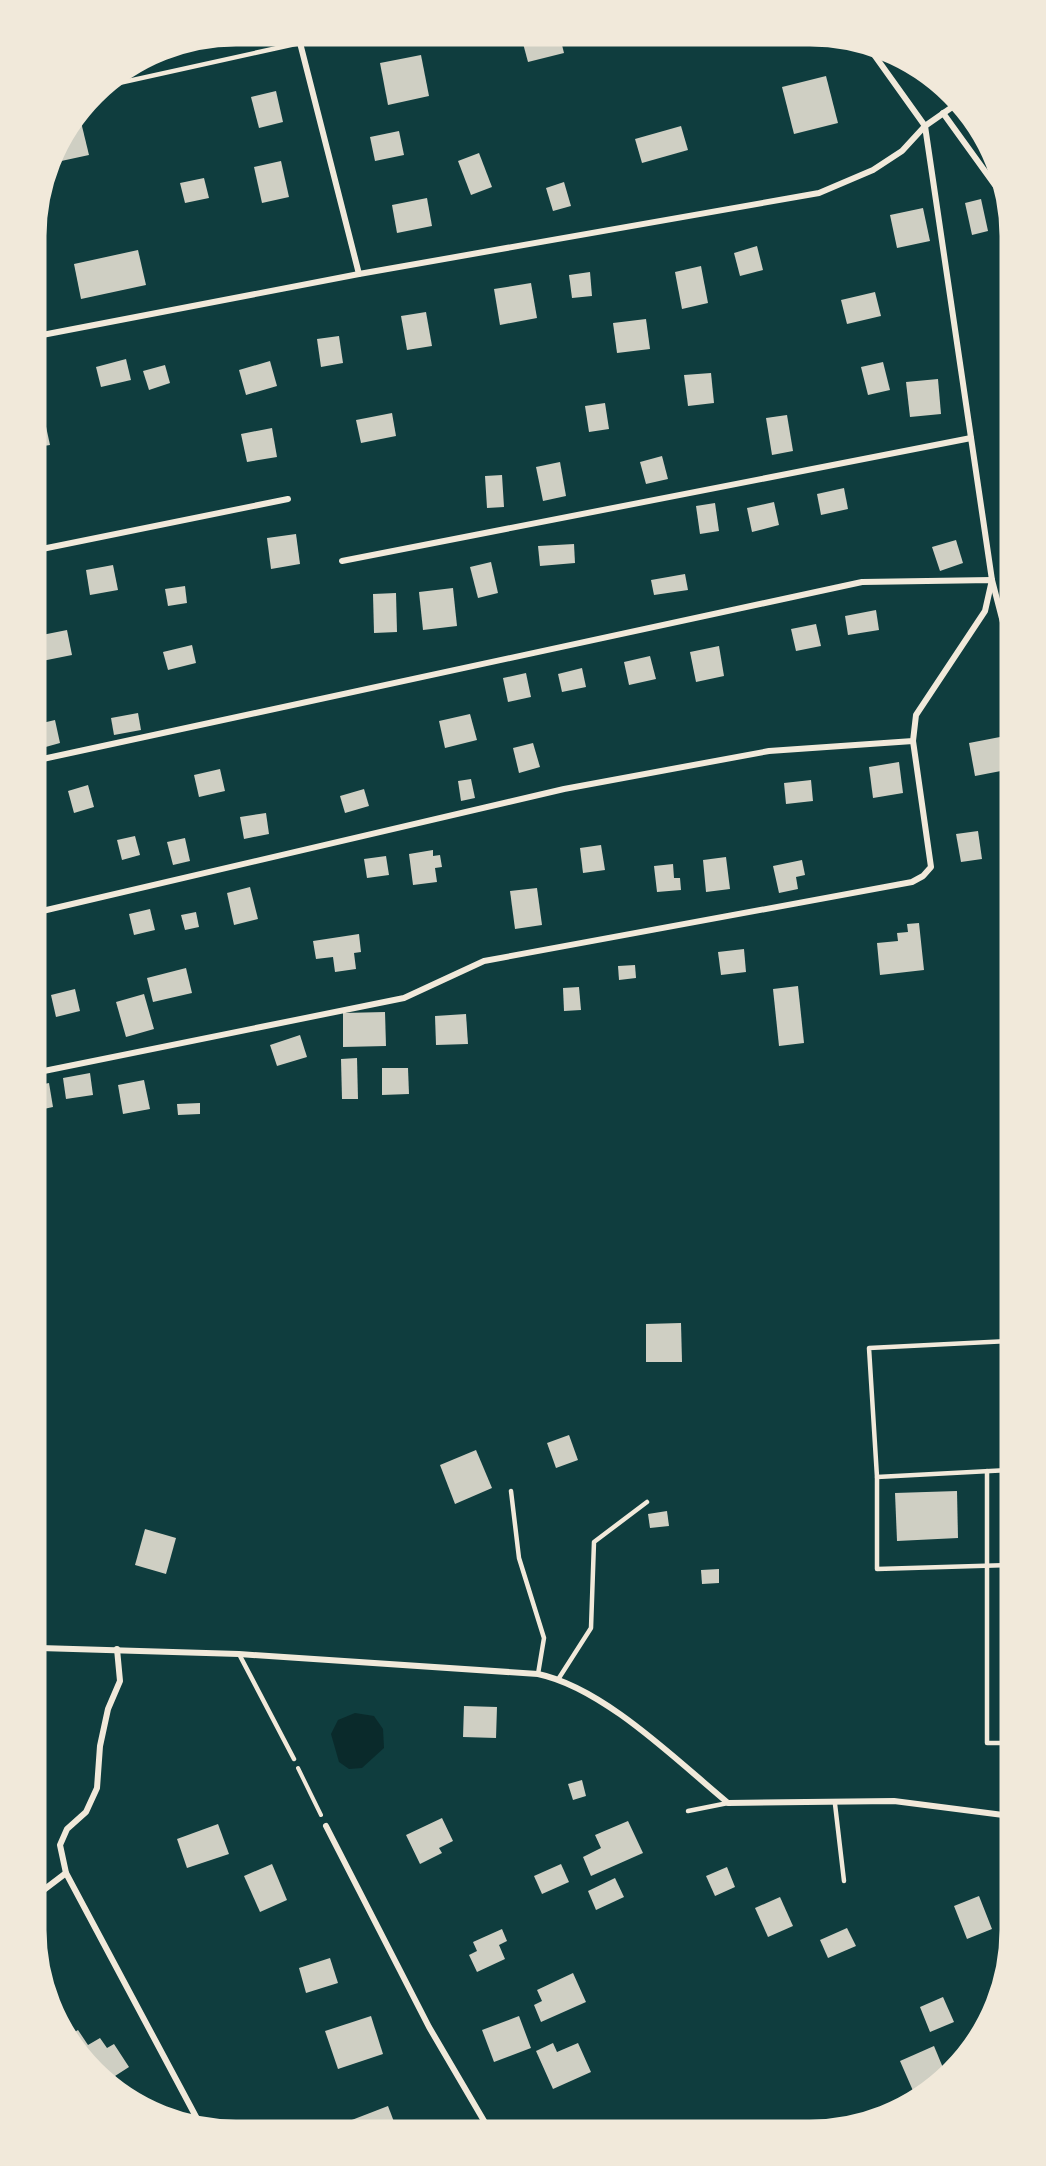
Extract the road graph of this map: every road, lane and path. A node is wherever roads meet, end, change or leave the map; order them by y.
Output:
1 (291, 45) edge
2 (301, 45) edge
3 (876, 57) edge
4 (125, 82) edge
5 (951, 107) edge
6 (943, 113) junction
7 (925, 126) junction
8 (993, 183) edge
9 (359, 274) junction
10 (45, 334) edge
11 (971, 438) junction
12 (288, 498) dead end
13 (45, 548) edge
14 (342, 561) dead end
15 (992, 580) junction
16 (1001, 615) edge
17 (913, 741) junction
18 (45, 758) edge
19 (45, 910) edge
20 (45, 1071) edge
21 (1001, 1341) edge
22 (1001, 1470) edge
23 (987, 1471) junction
24 (877, 1477) junction
25 (511, 1491) dead end
26 (647, 1502) dead end
27 (1001, 1565) edge
28 (987, 1566) junction
29 (45, 1648) edge
30 (117, 1649) junction
31 (238, 1654) junction
32 (538, 1674) junction
33 (559, 1678) junction
34 (1001, 1743) edge
35 (294, 1760) joint
36 (728, 1803) junction
37 (835, 1804) junction
38 (688, 1811) dead end
39 (1001, 1815) edge
40 (326, 1826) joint
41 (66, 1873) junction
42 (844, 1881) dead end
43 (45, 1889) edge
44 (195, 2116) edge
45 (484, 2121) edge

1 - 4 lane
2 - 9 street
3 - 7 street
5 - 6 street
6 - 7 street
6 - 8 street
7 - 9 street
7 - 11 street
9 - 10 street
11 - 14 street
11 - 15 street
12 - 13 street
15 - 16 street
15 - 17 street
15 - 18 street
17 - 19 street
17 - 20 street
21 - 24 lane
22 - 23 lane
23 - 24 lane
23 - 28 lane
24 - 28 lane
25 - 32 lane
26 - 33 lane
27 - 28 lane
28 - 34 lane
29 - 30 street
30 - 31 street
30 - 41 street
31 - 32 street
31 - 35 lane
32 - 33 street
33 - 36 street
35 - 40 path
36 - 37 street
36 - 38 lane
37 - 39 street
37 - 42 lane
40 - 45 street
41 - 43 street
41 - 44 street

